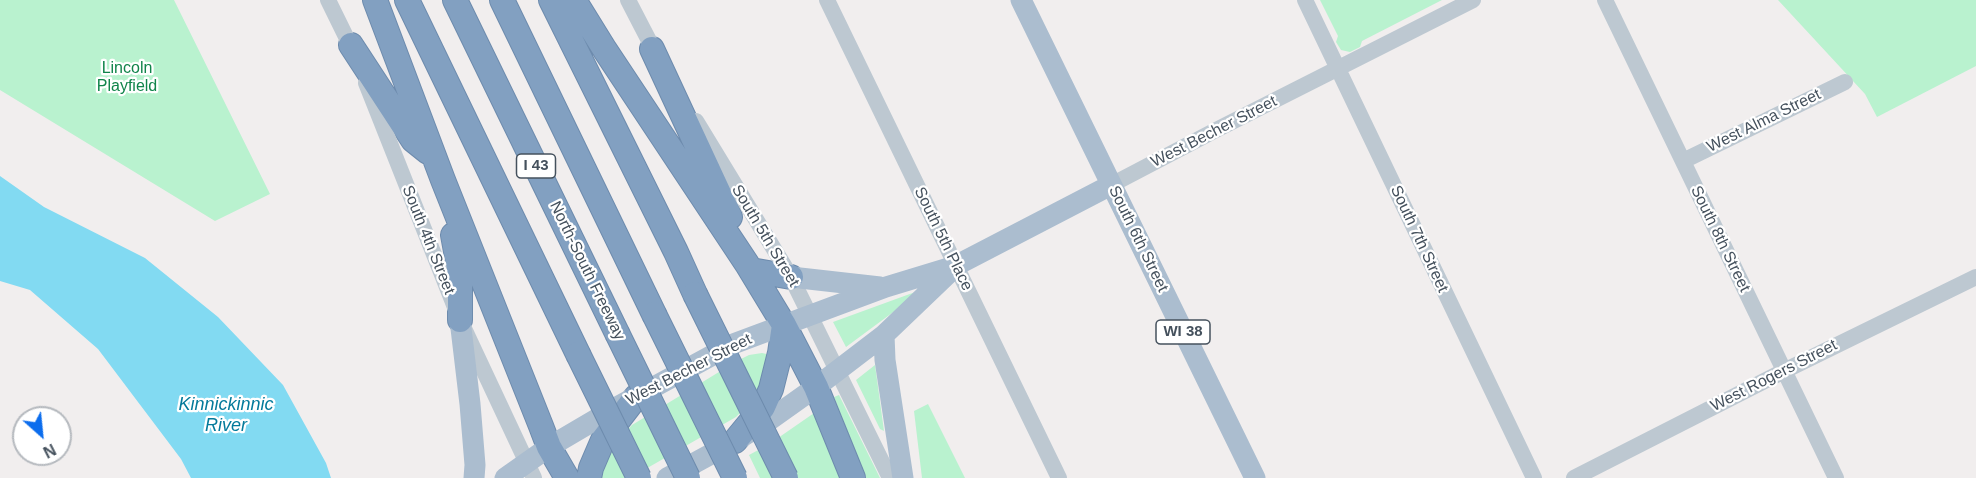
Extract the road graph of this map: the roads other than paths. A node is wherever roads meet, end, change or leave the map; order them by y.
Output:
1 (328, 0) edge
2 (375, 0) edge
3 (407, 0) edge
4 (454, 0) edge
5 (502, 0) edge
6 (551, 0) edge
7 (574, 0) edge
8 (628, 0) edge
9 (827, 0) edge
10 (1021, 0) edge
11 (1305, 0) edge
12 (1473, 0) edge
13 (1605, 0) edge
14 (351, 45) junction
15 (652, 50) junction
16 (1338, 69) junction
17 (1845, 82) dead end
18 (434, 157) junction
19 (1683, 161) junction
20 (443, 180) junction
21 (1112, 185) junction
22 (956, 266) junction
23 (749, 267) junction
24 (791, 277) junction
25 (1976, 277) edge
26 (886, 287) junction
27 (811, 315) junction
28 (460, 320) junction
29 (784, 325) junction
30 (885, 335) junction
31 (838, 371) junction
32 (1784, 371) junction
33 (816, 387) junction
34 (636, 397) junction
35 (735, 441) junction
36 (549, 447) junction
37 (530, 470) edge
38 (474, 478) edge
39 (504, 478) edge
40 (567, 478) edge
41 (589, 478) edge
42 (639, 478) edge
43 (667, 478) edge
44 (688, 478) edge
45 (735, 478) edge
46 (786, 478) edge
47 (853, 478) edge
48 (890, 478) edge
49 (903, 478) edge
50 (1059, 478) edge
51 (1255, 478) edge
52 (1534, 478) edge
53 (1574, 478) edge
54 (1836, 478) edge

1 - 14 street, South 4th Street
2 - 18 highway
3 - 42 highway, bridge
4 - 44 highway, North-South Freeway / I 43, bridge
5 - 45 highway, I 43, bridge
6 - 46 highway, bridge
7 - 23 highway
8 - 15 street, South 5th Street
9 - 22 street, South 5th Place
10 - 21 main road, South 6th Street / WI 38
11 - 16 street, South 7th Street
12 - 16 street, West Becher Street
13 - 19 street, South 8th Street
14 - 18 highway
14 - 28 street, South 4th Street
15 - 23 highway
15 - 24 street, South 5th Street
16 - 21 street, West Becher Street
16 - 52 street, South 7th Street
17 - 19 street, West Alma Street
18 - 20 highway
19 - 32 street, South 8th Street
20 - 28 highway
20 - 36 highway
21 - 22 main road, West Becher Street
21 - 51 main road, South 6th Street / WI 38
22 - 26 main road, West Becher Street
22 - 30 main road, West Becher Street
22 - 50 street, South 5th Place
23 - 24 highway
23 - 29 highway
24 - 26 main road
24 - 27 street, South 5th Street
25 - 32 street, West Rogers Street
26 - 27 main road, West Becher Street
27 - 29 main road, West Becher Street
27 - 31 street, South 5th Street
28 - 37 street, South 4th Street
28 - 38 main road
29 - 33 highway
29 - 34 main road, West Becher Street
29 - 35 highway
30 - 31 main road, West Becher Street
30 - 49 main road
31 - 33 main road, West Becher Street
31 - 48 street, South 5th Street
32 - 53 street, West Rogers Street
32 - 54 street, South 8th Street
33 - 35 main road, West Becher Street
33 - 47 highway
34 - 36 main road, West Becher Street
34 - 41 highway
35 - 43 main road, West Becher Street
36 - 37 main road, West Becher Street
36 - 40 highway
37 - 39 main road, West Becher Street

